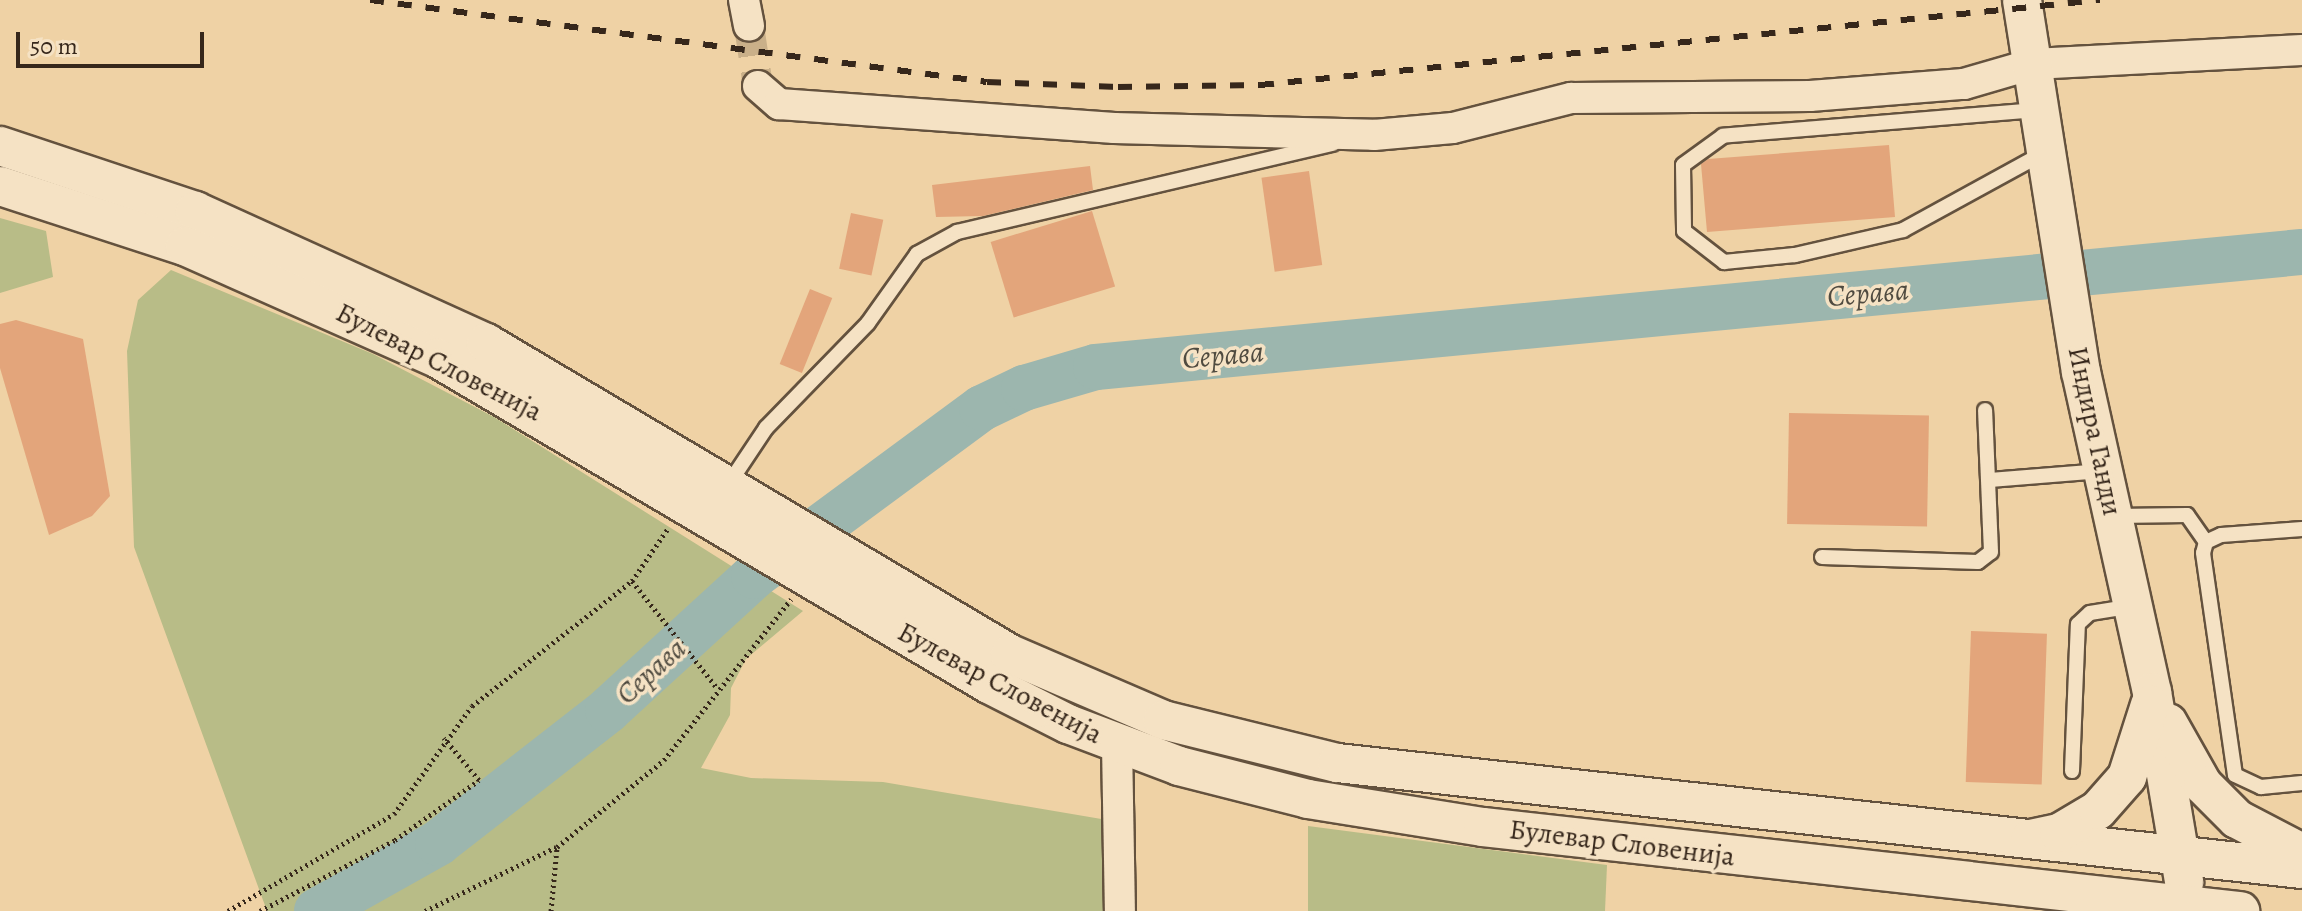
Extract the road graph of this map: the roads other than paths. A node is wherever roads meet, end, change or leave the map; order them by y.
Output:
1 (2022, 0) edge
2 (2302, 50) edge
3 (2033, 64) junction
4 (758, 86) dead end
5 (2040, 110) junction
6 (1374, 135) junction
7 (0, 146) edge
8 (2046, 152) junction
9 (0, 186) edge
10 (1985, 410) dead end
11 (2103, 471) junction
12 (1990, 480) junction
13 (708, 500) junction
14 (2113, 516) junction
15 (2302, 529) edge
16 (2206, 542) junction
17 (1822, 557) dead end
18 (860, 587) junction
19 (2133, 606) junction
20 (2152, 692) junction
21 (1117, 744) junction
22 (2072, 771) dead end
23 (2302, 783) edge
24 (2016, 842) junction
25 (2302, 853) edge
26 (2180, 860) junction
27 (2302, 869) edge
28 (1965, 882) junction
29 (2189, 908) edge
30 (1120, 911) edge
31 (2058, 911) edge
32 (2240, 911) edge

1 - 3 street, Индира Ганди
2 - 3 street
3 - 5 street, Индира Ганди
3 - 6 street
4 - 6 street
5 - 8 street, Индира Ганди
5 - 8 lane
6 - 13 lane
7 - 13 street, Булевар Словенија
8 - 11 street, Индира Ганди
9 - 13 street, Булевар Словенија
10 - 12 lane
11 - 12 lane
11 - 14 street, Индира Ганди
12 - 17 lane
13 - 18 street, Булевар Словенија
13 - 18 street, Булевар Словенија
14 - 16 lane
14 - 19 street, Индира Ганди
15 - 16 lane
16 - 23 lane
18 - 21 street, Булевар Словенија
18 - 24 street, Булевар Словенија
19 - 20 street, Индира Ганди
19 - 22 lane
20 - 24 street
20 - 25 street
20 - 26 street, Индира Ганди
21 - 28 street, Булевар Словенија
21 - 30 street
24 - 26 street, Булевар Словенија
26 - 27 street, Булевар Словенија
26 - 29 street, Индира Ганди
28 - 29 street, Булевар Словенија
28 - 31 street
29 - 32 street, Булевар Словенија

